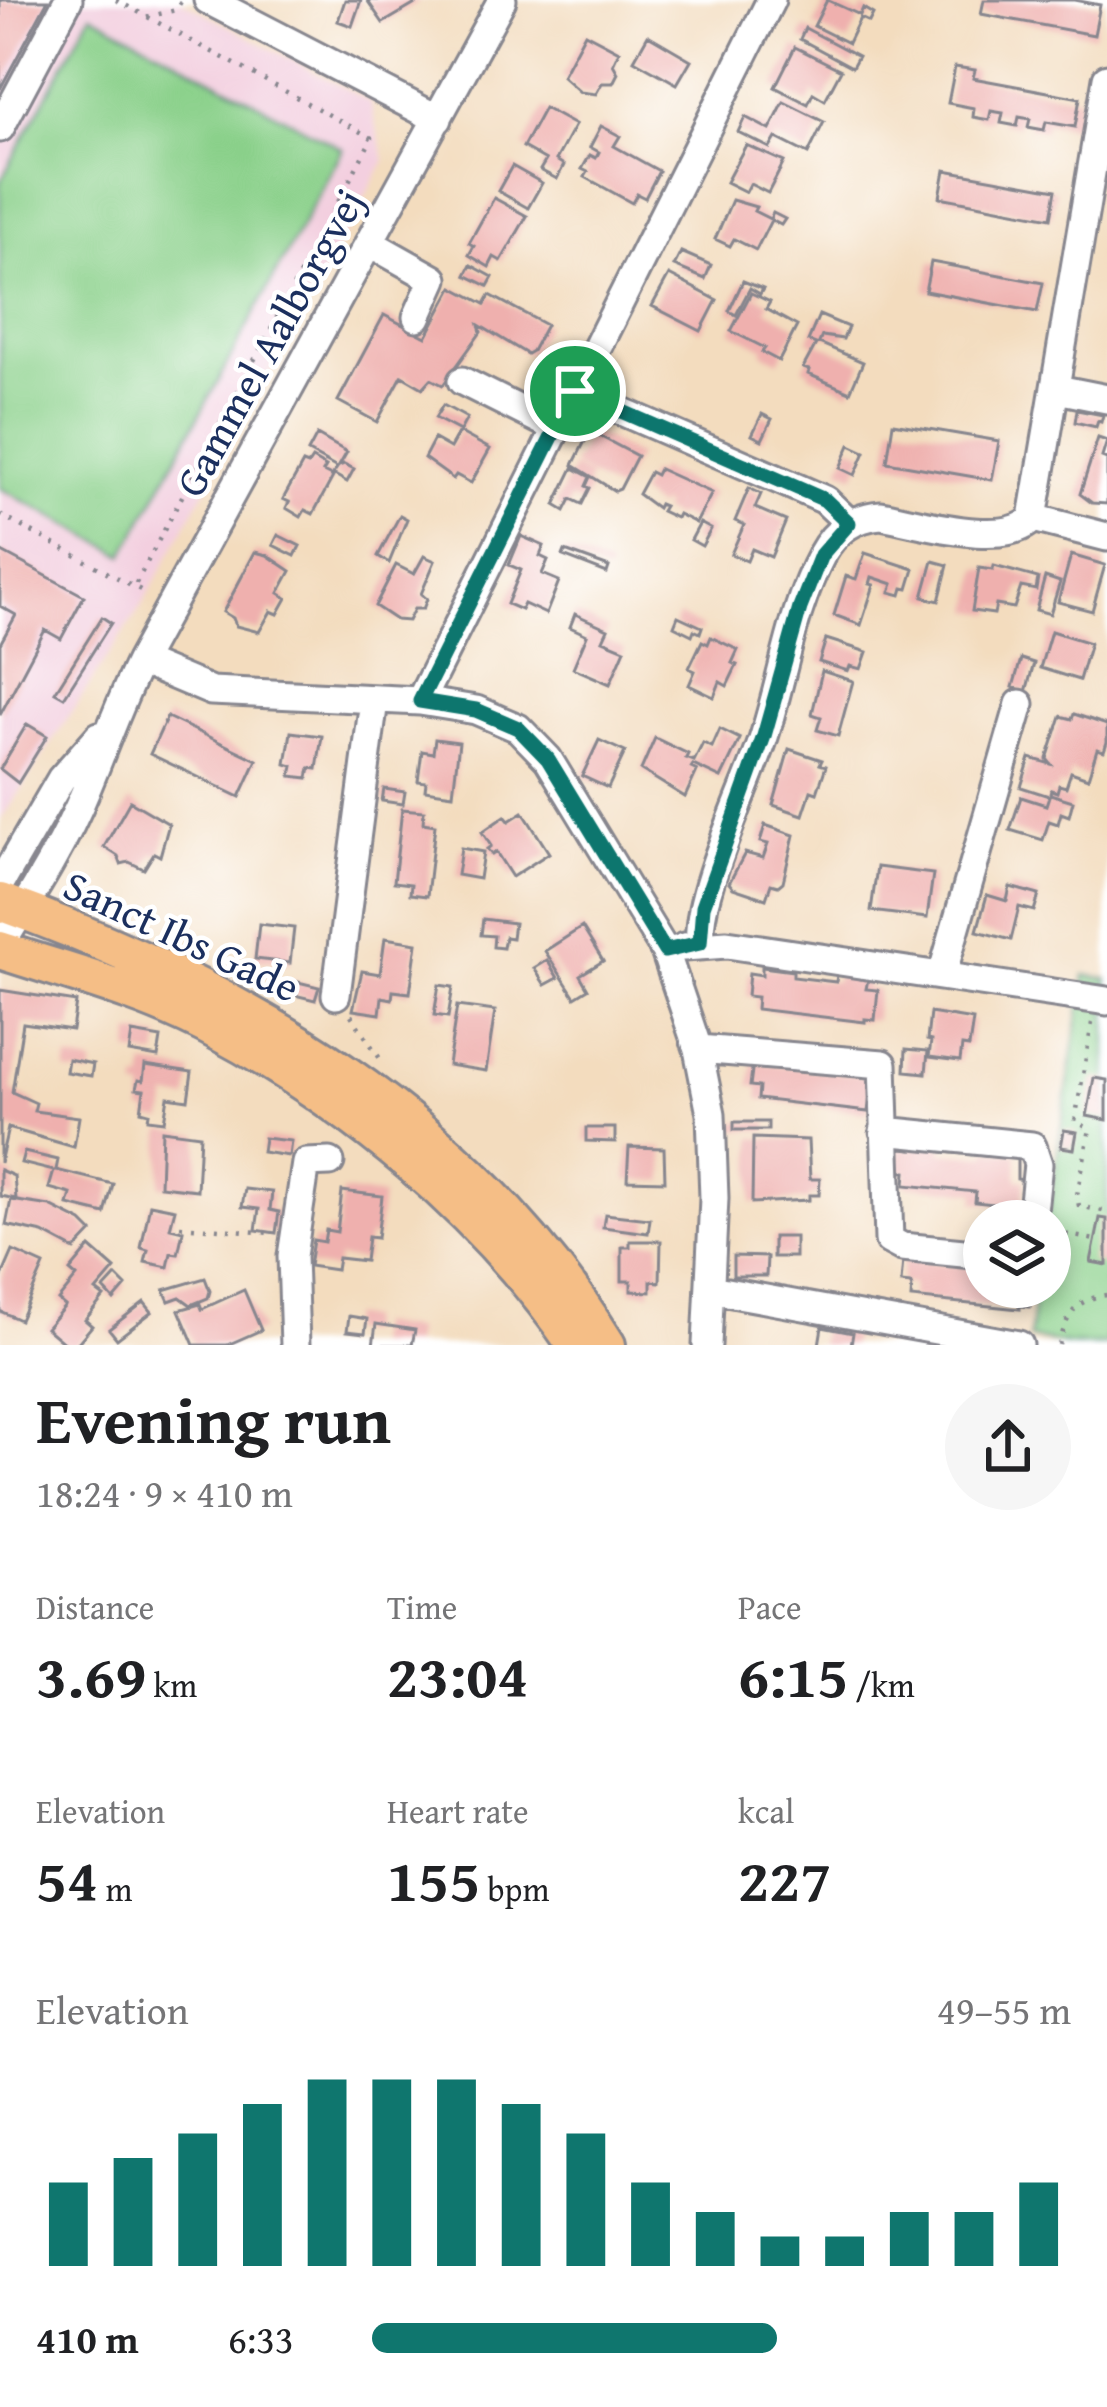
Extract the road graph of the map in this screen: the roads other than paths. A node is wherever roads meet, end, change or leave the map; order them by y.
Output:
1 (68, 0) edge
2 (208, 0) edge
3 (502, 0) edge
4 (771, 0) edge
5 (1107, 78) edge
6 (438, 119) junction
7 (0, 128) edge
8 (1100, 161) edge
9 (370, 243) junction
10 (417, 317) dead end
11 (462, 381) dead end
12 (1057, 389) junction
13 (575, 391) junction
14 (1107, 399) edge
15 (556, 428) junction
16 (1033, 518) junction
17 (849, 523) junction
18 (1107, 537) edge
19 (140, 661) junction
20 (374, 700) junction
21 (420, 701) junction
22 (1020, 704) dead end
23 (8, 899) edge
24 (700, 943) junction
25 (0, 948) edge
26 (665, 951) junction
27 (942, 976) junction
28 (336, 994) road end
29 (1102, 1000) edge
30 (698, 1049) junction
31 (884, 1131) junction
32 (330, 1162) dead end
33 (1035, 1200) edge
34 (963, 1253) edge
35 (710, 1289) junction
36 (295, 1345) edge
37 (576, 1345) edge
38 (607, 1345) edge
39 (707, 1345) edge
40 (1018, 1345) edge

1 - 7 street
2 - 6 street
3 - 6 street, Gammel Aalborgvej
4 - 13 street
5 - 8 street
6 - 9 street, Gammel Aalborgvej
8 - 12 street
9 - 10 street
9 - 19 street, Gammel Aalborgvej
11 - 15 street
12 - 14 street
12 - 16 street
13 - 15 street
13 - 17 street
15 - 21 street
16 - 17 street
16 - 18 street
17 - 24 street
19 - 20 street
19 - 23 street, Gammel Aalborgvej
20 - 21 street
20 - 28 street
21 - 26 street
22 - 27 street
23 - 25 street, Gammel Aalborgvej
23 - 38 main road, Sanct Ibs Gade
24 - 26 street
24 - 27 street
25 - 37 main road, Sanct Ibs Gade
26 - 30 street
27 - 29 street
30 - 31 street
30 - 35 street
31 - 33 street
31 - 34 street
32 - 36 street
35 - 39 street
35 - 40 street

